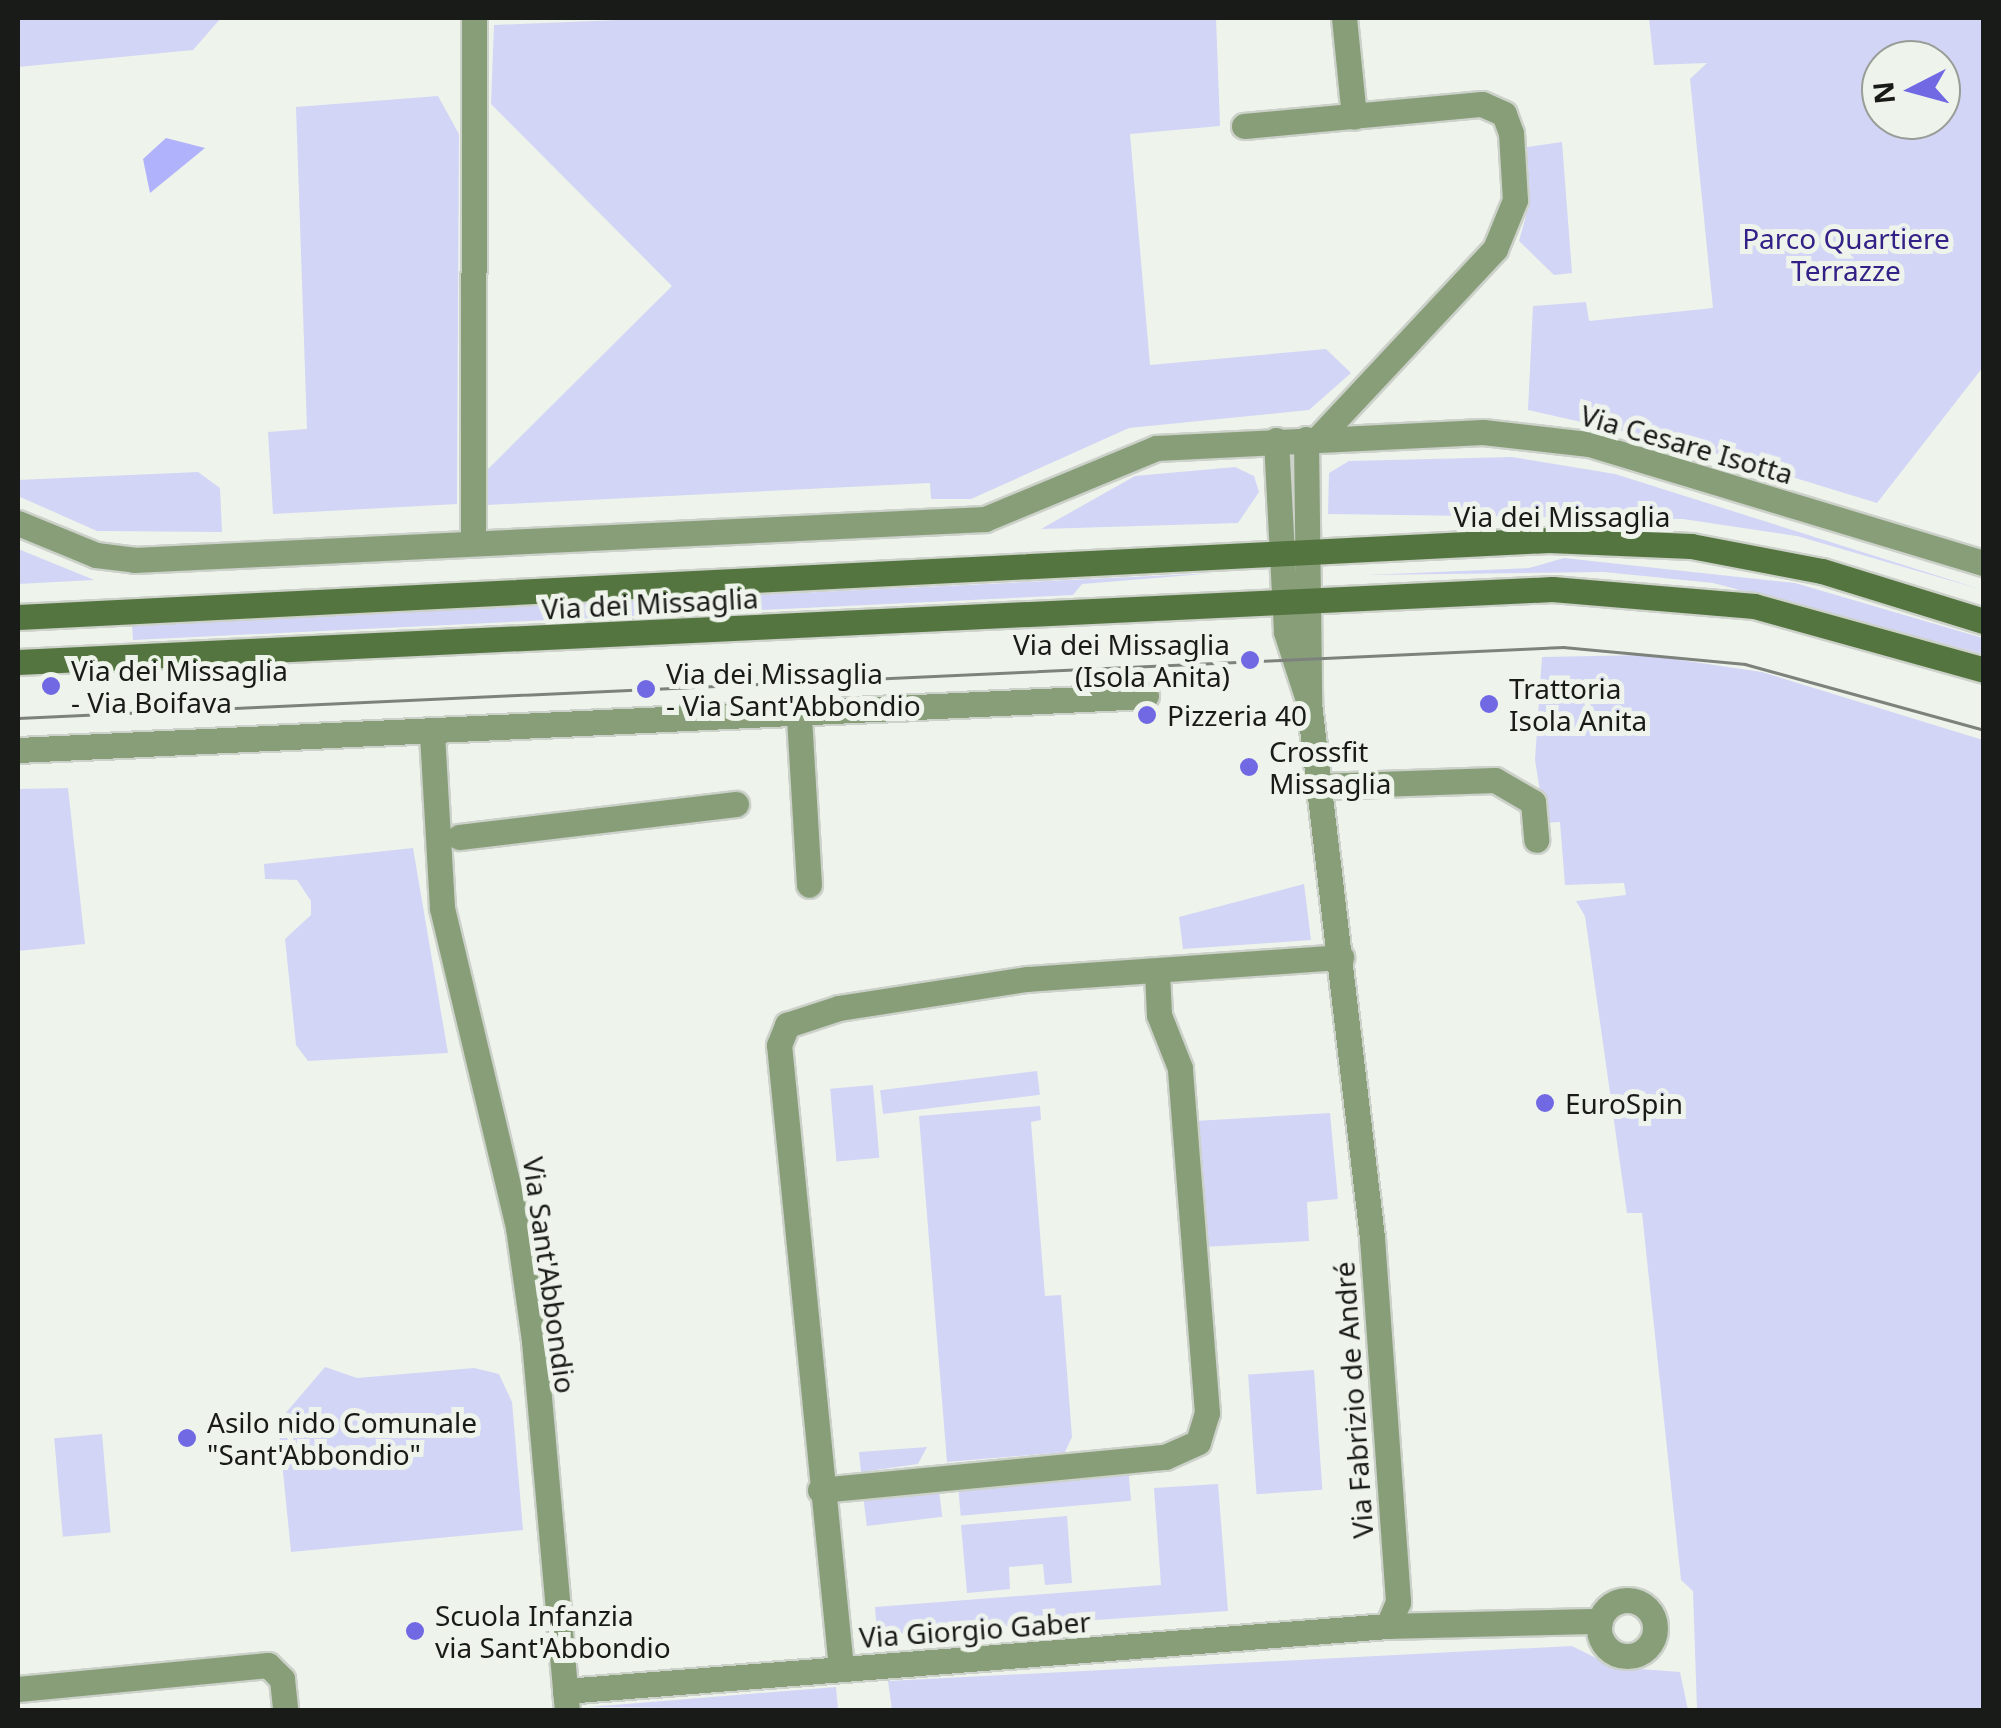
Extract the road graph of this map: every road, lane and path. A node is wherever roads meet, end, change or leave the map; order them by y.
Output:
1 (474, 18) edge
2 (1344, 18) edge
3 (1354, 116) junction
4 (1244, 126) dead end
5 (1312, 439) junction
6 (1276, 440) junction
7 (18, 523) edge
8 (474, 543) junction
9 (1310, 554) junction
10 (1282, 556) junction
11 (1984, 563) edge
12 (1284, 600) junction
13 (1312, 600) junction
14 (18, 617) edge
15 (1984, 621) edge
16 (18, 662) edge
17 (1984, 670) edge
18 (1146, 696) dead end
19 (1310, 703) junction
20 (799, 716) junction
21 (432, 734) junction
22 (18, 750) edge
23 (1320, 786) junction
24 (736, 804) dead end
25 (459, 836) dead end
26 (1536, 840) dead end
27 (809, 885) dead end
28 (1341, 957) junction
29 (1156, 972) junction
30 (820, 1490) junction
31 (1600, 1621) dead end
32 (1388, 1626) junction
33 (840, 1668) junction
34 (18, 1689) edge
35 (566, 1701) edge
36 (284, 1710) edge

1 - 8 street
2 - 3 street
3 - 4 street
3 - 5 street
5 - 6 street
5 - 9 street
5 - 11 street, Via Cesare Isotta
6 - 8 street
6 - 10 street
7 - 8 street
9 - 10 main road, Via dei Missaglia
9 - 13 street
9 - 15 main road, Via dei Missaglia
10 - 12 street
10 - 14 main road, Via dei Missaglia
12 - 13 main road, Via dei Missaglia
12 - 16 main road, Via dei Missaglia
12 - 19 street, Via Fabrizio de André
13 - 17 main road, Via dei Missaglia
13 - 19 street, Via Fabrizio de André
18 - 20 street
19 - 23 street, Via Fabrizio de André
20 - 21 street
20 - 27 street
21 - 22 street
21 - 35 street, Via Sant'Abbondio
23 - 26 street
23 - 28 street, Via Fabrizio de André
24 - 25 street
28 - 29 street
28 - 32 street, Via Fabrizio de André
29 - 30 street
29 - 30 street
30 - 33 street
31 - 32 street
32 - 33 street, Via Giorgio Gaber
33 - 35 street, Via Giorgio Gaber
34 - 36 street

